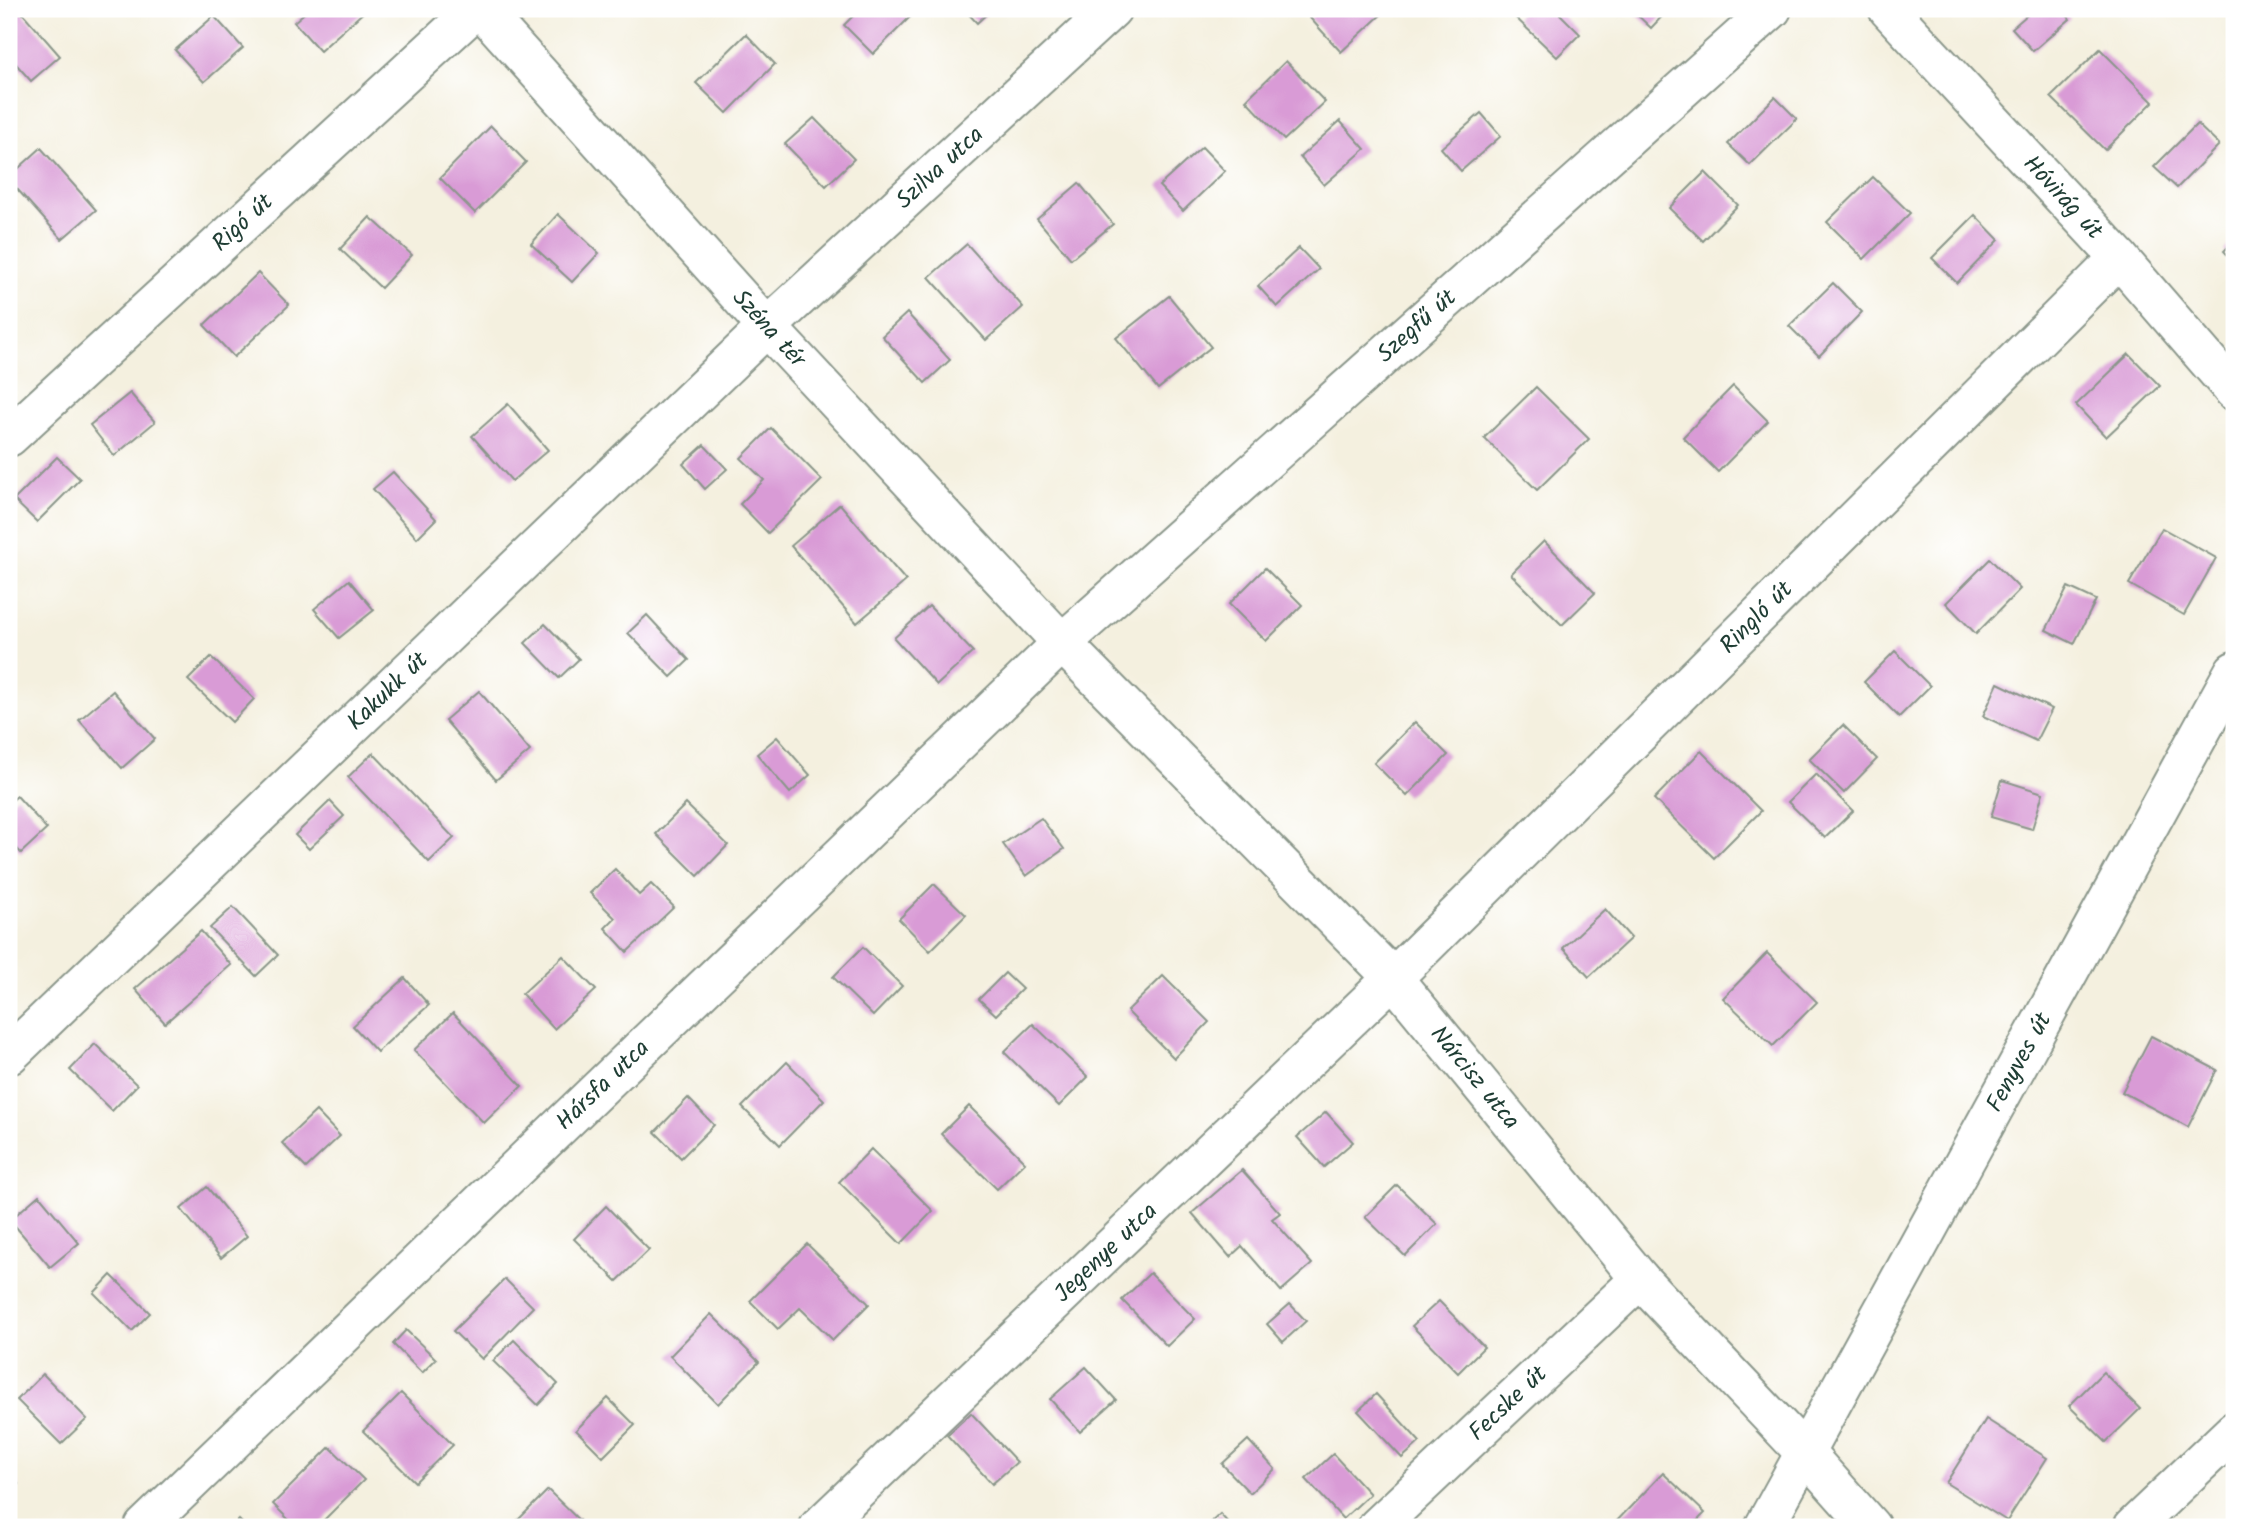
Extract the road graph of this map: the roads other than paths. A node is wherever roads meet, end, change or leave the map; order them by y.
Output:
1 (479, 9) edge
2 (1112, 9) edge
3 (1772, 9) edge
4 (1888, 9) edge
5 (2119, 258) junction
6 (767, 327) junction
7 (2234, 391) edge
8 (9, 437) edge
9 (1062, 643) junction
10 (2234, 671) edge
11 (1393, 978) junction
12 (9, 1055) edge
13 (1640, 1279) junction
14 (2234, 1431) edge
15 (1806, 1454) junction
16 (144, 1527) edge
17 (819, 1527) edge
18 (1377, 1527) edge
19 (1764, 1527) edge
20 (1871, 1527) edge
21 (2133, 1527) edge

1 - 6 street, Széna tér
1 - 8 street, Rigó út
2 - 6 street, Szilva utca
3 - 9 street, Szegfű út
4 - 5 street, Hóvirág út
5 - 7 street, Hóvirág út
5 - 11 street, Ringló út
6 - 9 street, Széna tér
6 - 12 street, Kakukk út
9 - 11 street, Nárcisz utca
9 - 16 street, Hársfa utca
10 - 15 street, Fenyves út
11 - 13 street, Nárcisz utca
11 - 17 street, Jegenye utca
13 - 15 street, Nárcisz utca
13 - 18 street, Fecske út
14 - 21 street
15 - 19 street, Fenyves út
15 - 20 street, Nárcisz utca

